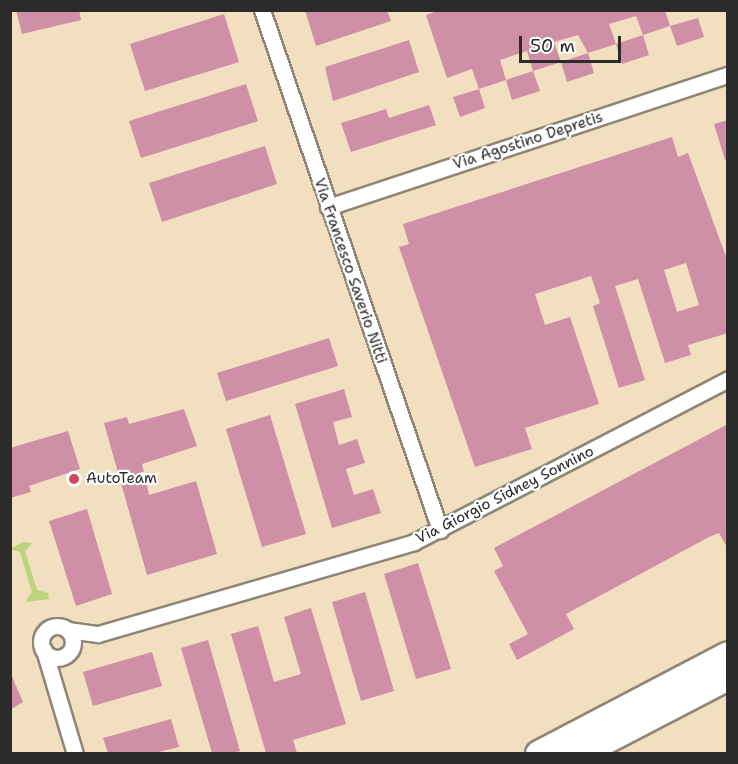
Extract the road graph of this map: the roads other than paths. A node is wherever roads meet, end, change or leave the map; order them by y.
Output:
1 (262, 10) edge
2 (728, 75) edge
3 (328, 207) junction
4 (728, 379) edge
5 (440, 530) junction
6 (68, 630) junction
7 (98, 634) junction
8 (44, 650) junction
9 (68, 653) junction
10 (728, 656) edge
11 (728, 677) edge
12 (56, 690) junction
13 (75, 753) edge
14 (539, 753) edge
15 (580, 753) edge

1 - 3 street, Via Francesco Saverio Nitti
2 - 3 street, Via Agostino Depretis
3 - 5 street, Via Francesco Saverio Nitti
4 - 5 street, Via Giorgio Sidney Sonnino
5 - 7 street, Via Giorgio Sidney Sonnino
6 - 7 street, Via Giorgio Sidney Sonnino
6 - 8 street
6 - 9 street
7 - 9 street, Via Giorgio Sidney Sonnino
8 - 9 street
8 - 12 street
9 - 12 street
10 - 14 highway
11 - 15 highway
12 - 13 street

